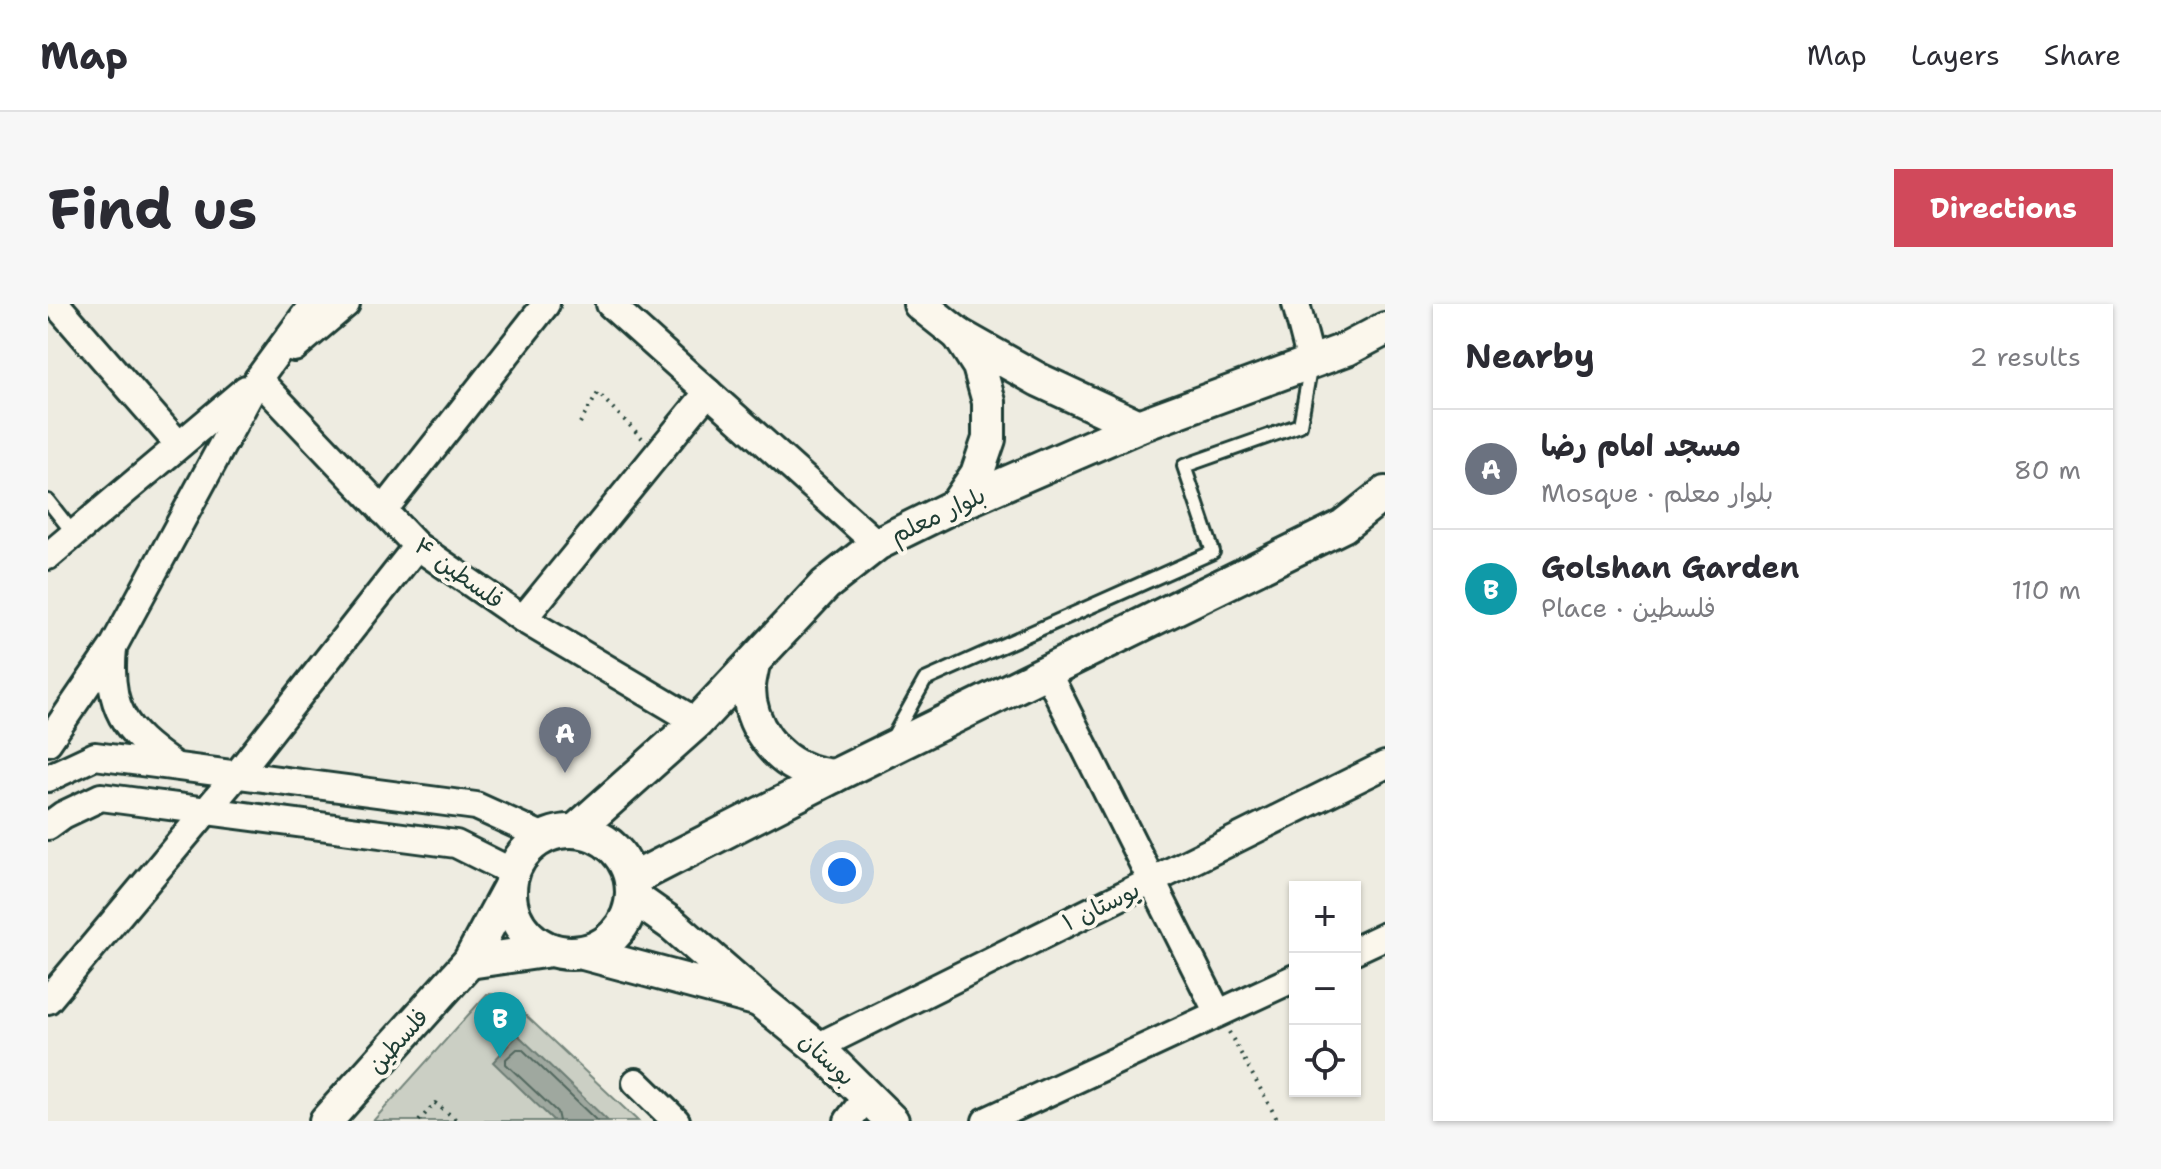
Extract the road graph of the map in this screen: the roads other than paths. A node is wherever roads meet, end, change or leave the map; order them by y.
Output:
1 (56, 304) edge
2 (313, 304) edge
3 (346, 304) edge
4 (546, 304) edge
5 (610, 304) edge
6 (1296, 304) edge
7 (923, 305) edge
8 (1385, 329) edge
9 (959, 335) junction
10 (1311, 362) junction
11 (258, 379) junction
12 (708, 392) junction
13 (1138, 426) junction
14 (179, 445) junction
15 (1385, 493) edge
16 (48, 501) edge
17 (956, 505) junction
18 (383, 511) junction
19 (74, 534) junction
20 (877, 544) junction
21 (417, 546) junction
22 (48, 556) edge
23 (523, 619) junction
24 (113, 647) junction
25 (753, 663) junction
26 (1047, 672) junction
27 (697, 722) junction
28 (48, 742) edge
29 (884, 752) junction
30 (1385, 765) edge
31 (175, 766) junction
32 (238, 773) junction
33 (834, 776) junction
34 (48, 778) edge
35 (207, 811) junction
36 (55, 821) edge
37 (575, 831) junction
38 (544, 837) junction
39 (510, 880) junction
40 (1152, 881) junction
41 (632, 888) junction
42 (1385, 936) edge
43 (1361, 947) edge
44 (551, 950) junction
45 (583, 953) junction
46 (469, 962) junction
47 (1289, 981) edge
48 (48, 1000) edge
49 (759, 1000) junction
50 (1218, 1013) junction
51 (817, 1047) junction
52 (636, 1082) dead end
53 (857, 1108) edge
54 (326, 1121) edge
55 (676, 1121) edge
56 (892, 1121) edge
57 (986, 1121) edge

1 - 14 street
2 - 11 street
3 - 11 street
4 - 18 street
5 - 12 street
6 - 10 street
7 - 9 street
8 - 10 street, بلوار معلم
9 - 13 street
9 - 17 street
10 - 13 street, بلوار معلم
10 - 29 lane
11 - 14 street
11 - 18 street, فلسطین ۴
11 - 24 street
12 - 20 street
12 - 23 street
13 - 17 street, بلوار معلم
14 - 19 street
15 - 26 street
16 - 19 lane
17 - 20 street, بلوار معلم
18 - 21 street, فلسطین ۴
19 - 22 street
20 - 25 street, بلوار معلم
21 - 23 street, فلسطین ۴
21 - 32 street
23 - 27 street, فلسطین ۴
24 - 28 street
24 - 31 street
25 - 27 street, بلوار معلم
25 - 33 street
26 - 29 street
26 - 40 street
27 - 37 street, بلوار معلم
29 - 33 street
30 - 40 street, بوستان ۱
31 - 32 street
31 - 34 street
32 - 35 street
32 - 38 street
33 - 41 street
35 - 36 street
35 - 39 street
35 - 48 street
37 - 38 street
37 - 41 street
38 - 39 street
39 - 44 street
39 - 46 street
40 - 50 street
40 - 51 street, بوستان ۱
41 - 45 street
41 - 49 street, بوستان
42 - 43 street
44 - 45 street
44 - 46 street
45 - 49 street
46 - 54 street, فلسطین
47 - 50 street
49 - 51 street, بوستان
50 - 57 street
51 - 53 street, بوستان
52 - 55 street
53 - 56 street, بوستان

